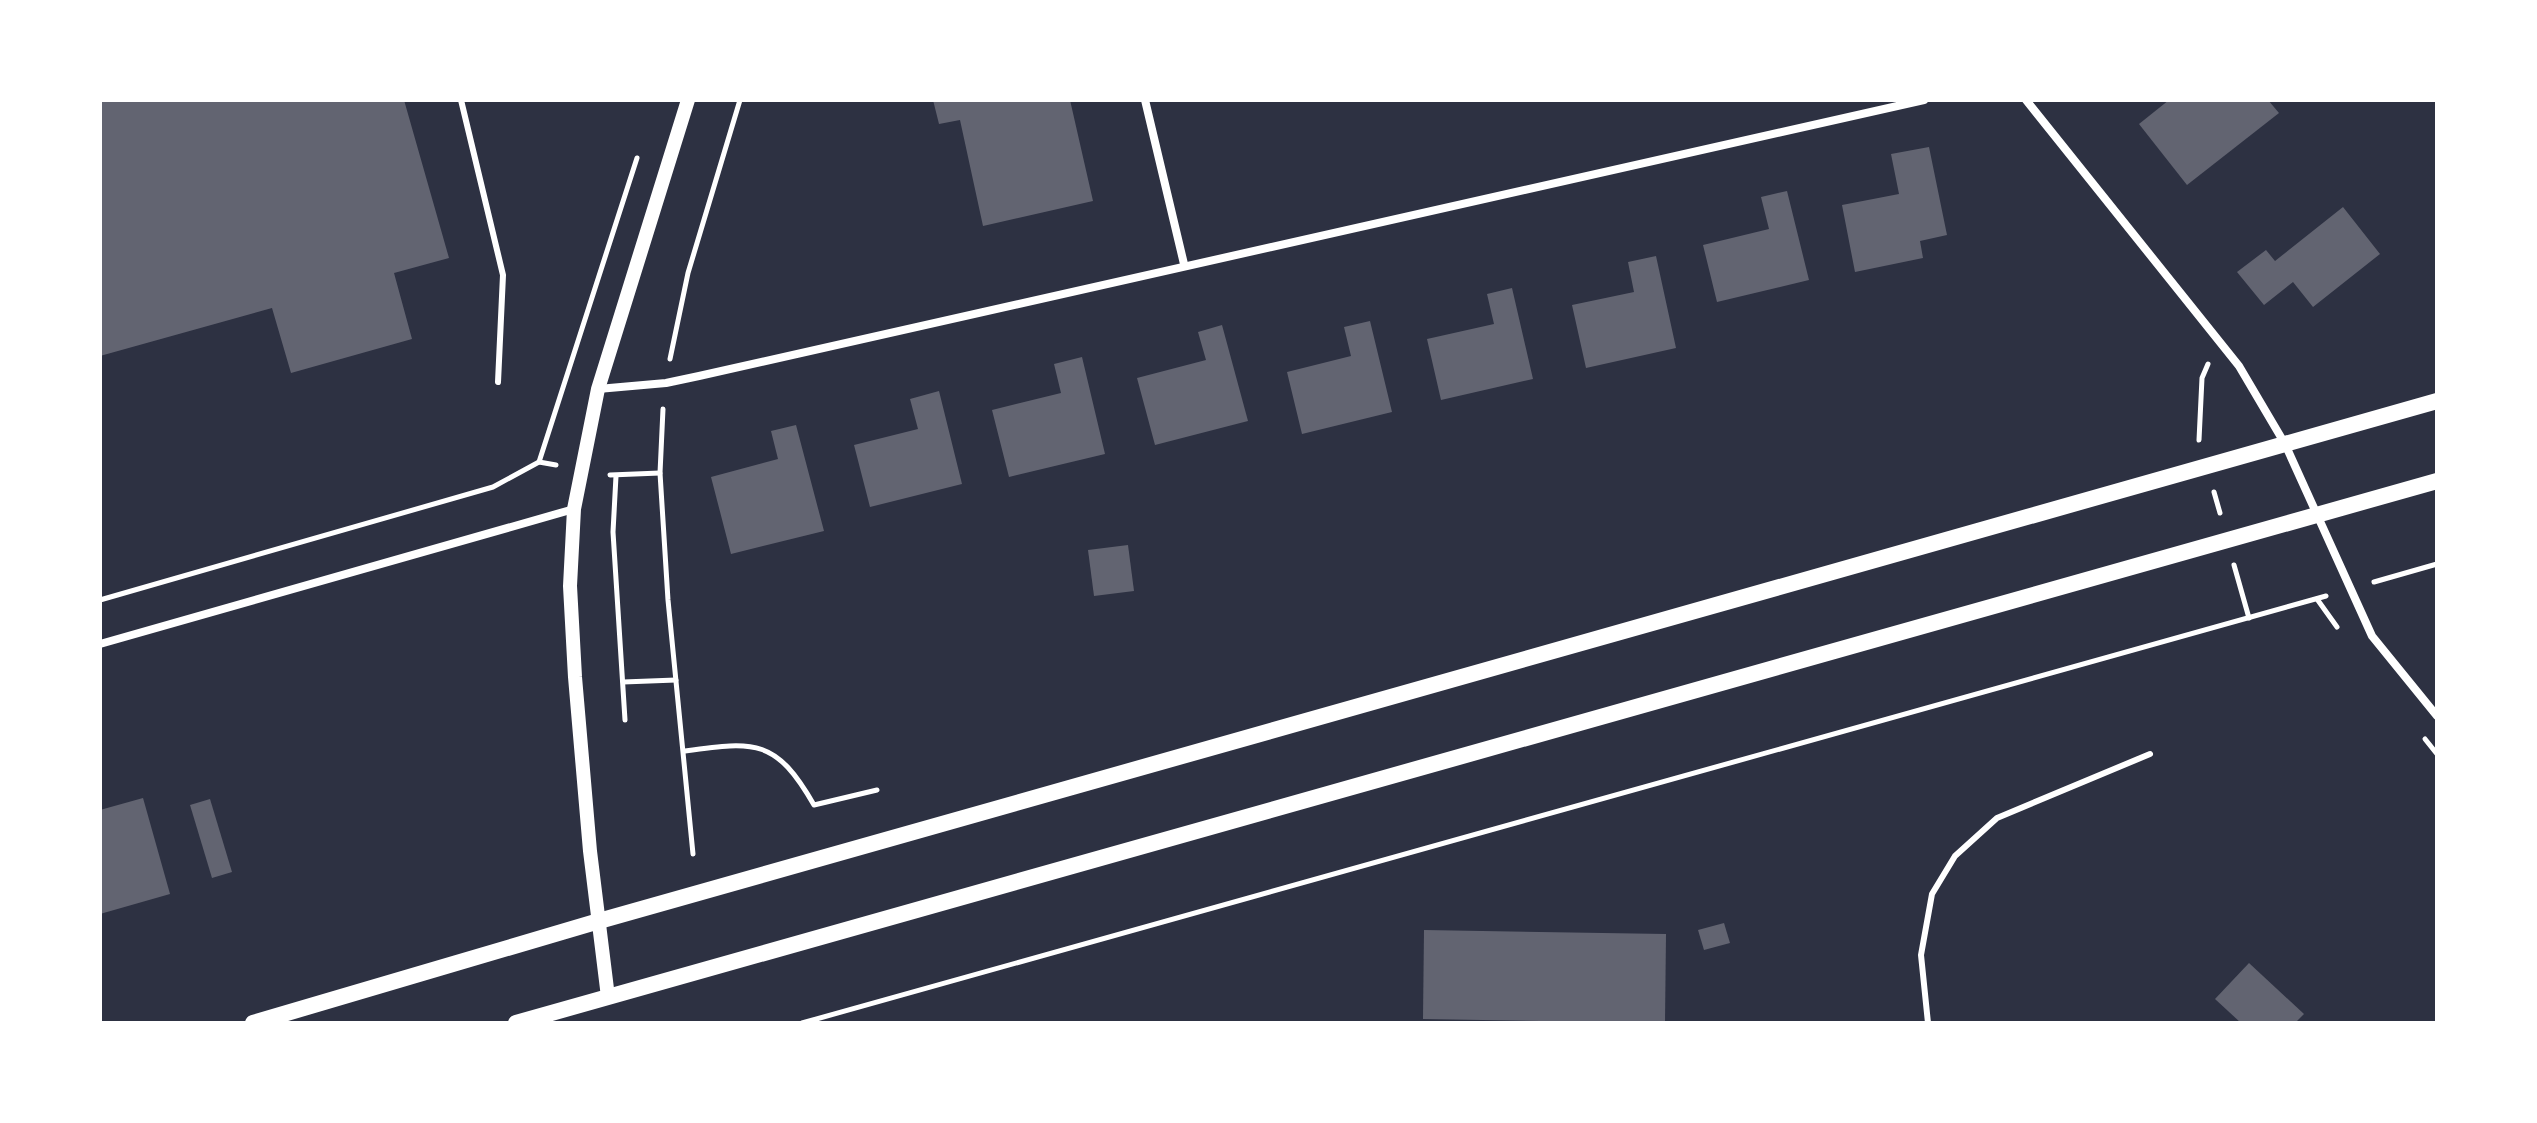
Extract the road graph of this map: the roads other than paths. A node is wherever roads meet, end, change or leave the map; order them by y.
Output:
1 (461, 100) edge
2 (688, 100) edge
3 (1145, 100) edge
4 (1924, 100) edge
5 (2026, 100) edge
6 (1184, 264) junction
7 (498, 382) dead end
8 (598, 389) junction
9 (2437, 401) edge
10 (2285, 444) junction
11 (2437, 481) edge
12 (574, 509) junction
13 (2318, 515) junction
14 (100, 644) edge
15 (2437, 716) edge
16 (2150, 754) dead end
17 (599, 921) junction
18 (608, 997) junction
19 (253, 1023) edge
20 (516, 1023) edge
21 (1928, 1023) edge

1 - 7 lane
2 - 8 street
3 - 6 street
4 - 6 street
5 - 10 street
6 - 8 street
8 - 12 street
9 - 10 main road
10 - 13 street
10 - 17 main road
11 - 13 main road
12 - 14 street
12 - 17 street
13 - 15 street
13 - 18 main road
16 - 21 lane
17 - 18 street
17 - 19 main road
18 - 20 main road

